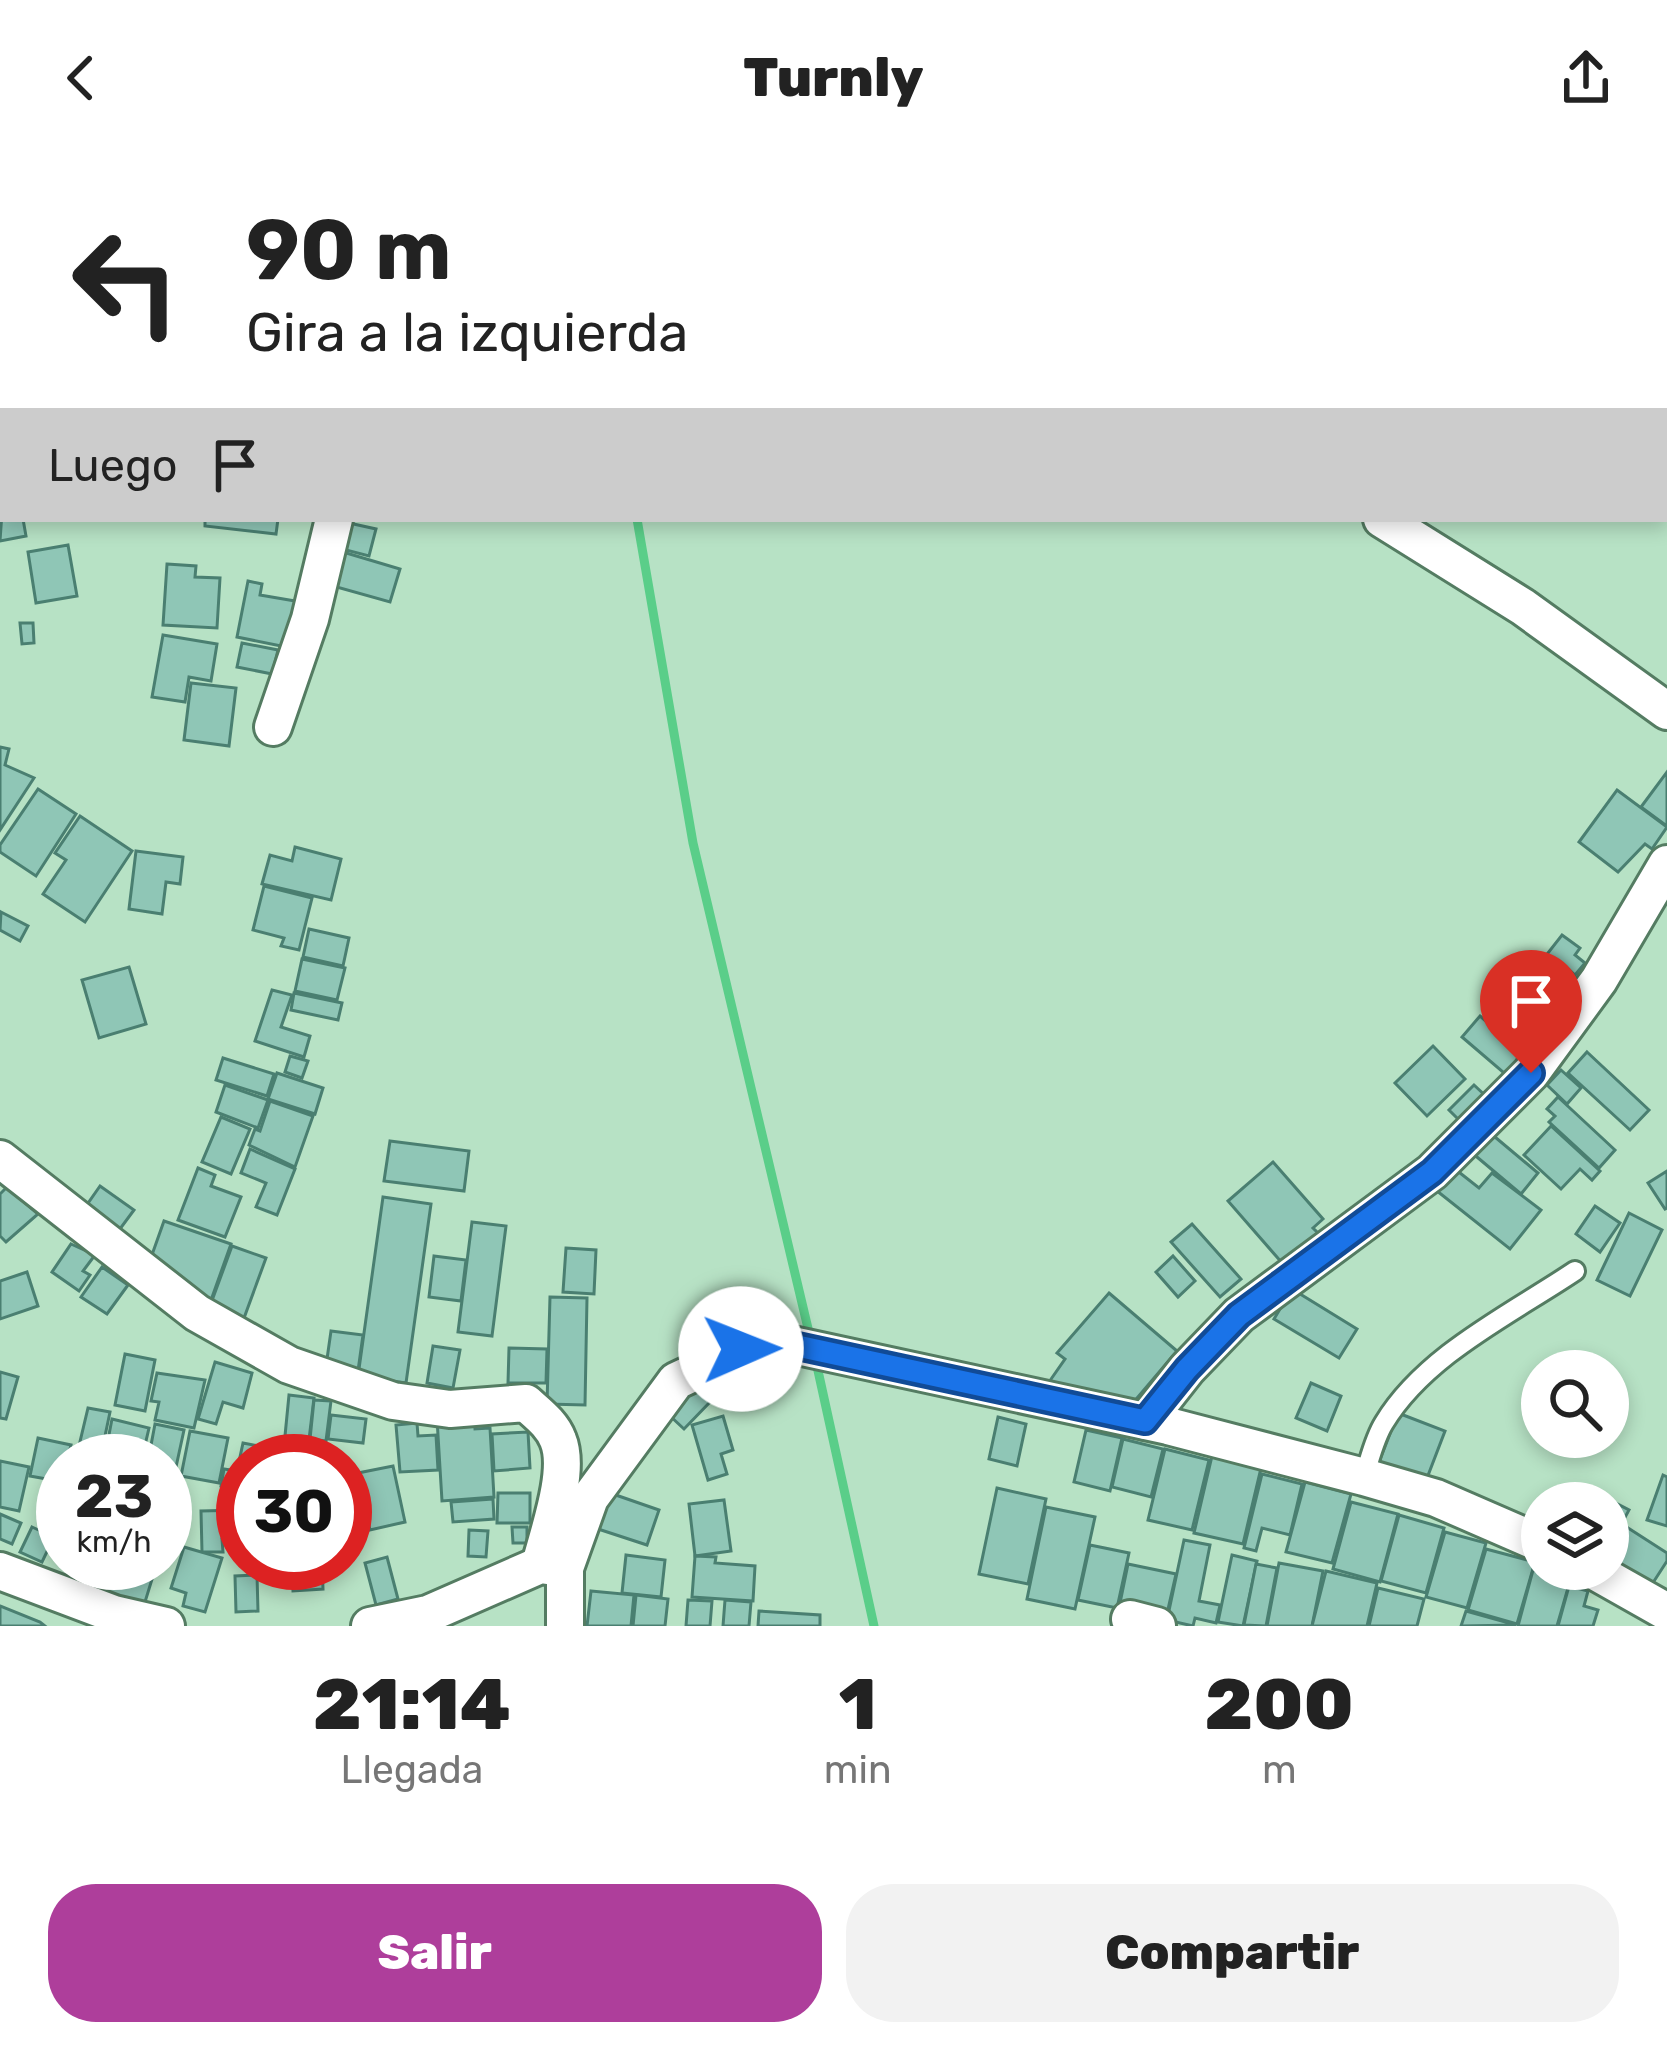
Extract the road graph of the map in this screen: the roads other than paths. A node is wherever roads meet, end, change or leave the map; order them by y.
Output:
1 (333, 522) edge
2 (1387, 522) edge
3 (1667, 711) edge
4 (273, 727) dead end
5 (1667, 864) edge
6 (0, 1159) edge
7 (1575, 1271) dead end
8 (1145, 1421) junction
9 (1364, 1477) junction
10 (1521, 1535) edge
11 (553, 1567) junction
12 (0, 1571) edge
13 (1628, 1590) edge
14 (1667, 1612) edge
15 (166, 1626) edge
16 (370, 1626) edge
17 (565, 1626) edge

1 - 4 street
2 - 3 street
5 - 8 street
6 - 11 street
7 - 9 lane
8 - 9 street
8 - 11 street
9 - 10 street
11 - 16 street
11 - 17 street
12 - 15 street
13 - 14 street

